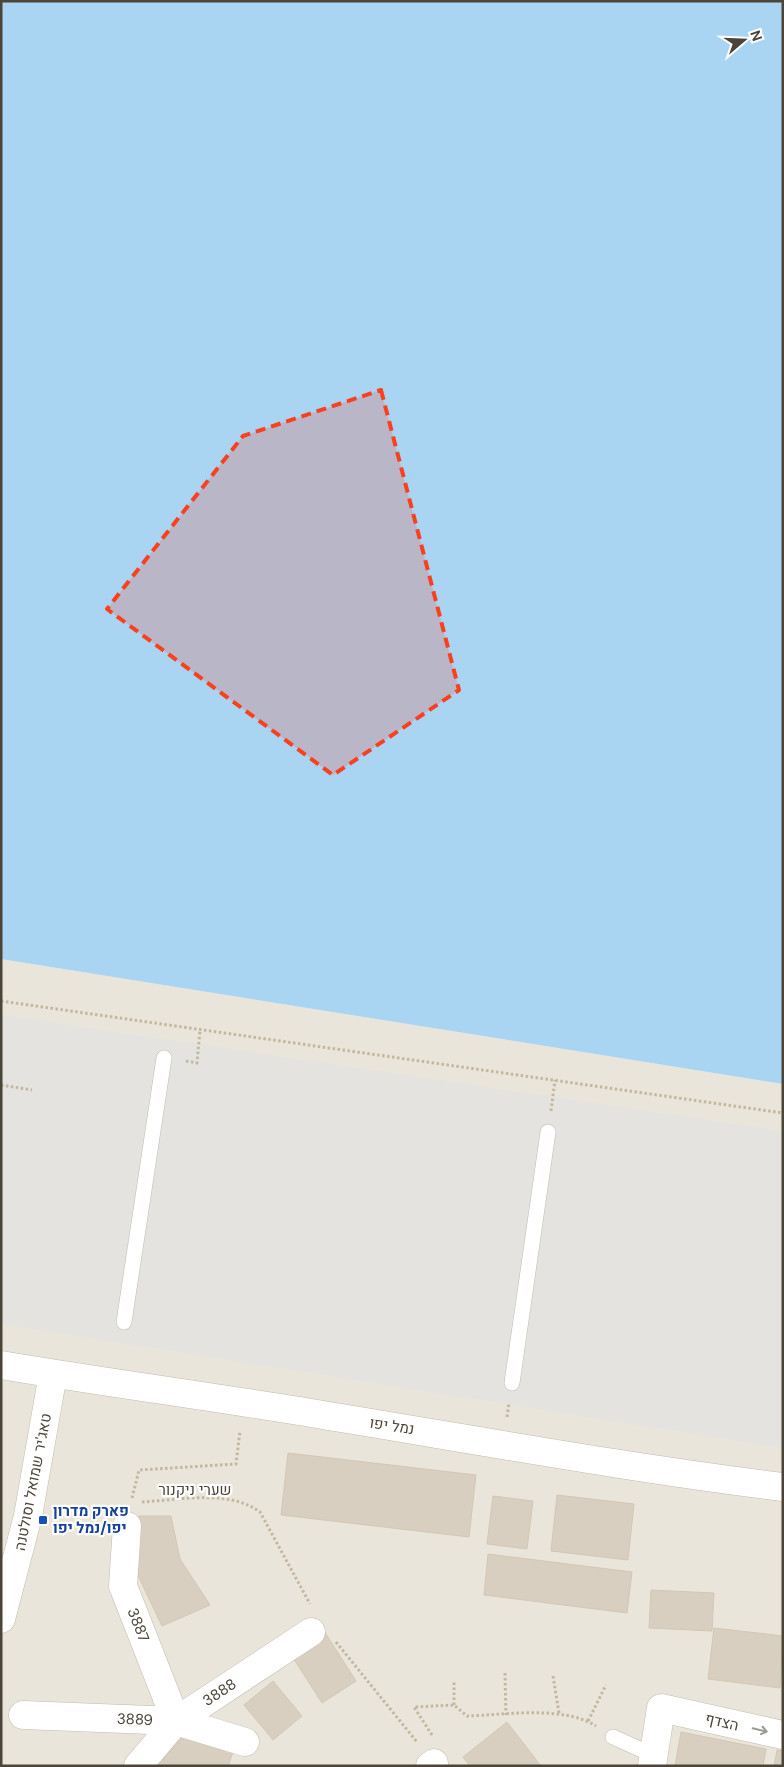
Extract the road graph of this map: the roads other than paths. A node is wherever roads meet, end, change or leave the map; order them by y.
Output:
1 (164, 1058) road end
2 (548, 1132) road end
3 (124, 1322) dead end
4 (1, 1365) edge
5 (53, 1374) junction
6 (512, 1383) dead end
7 (783, 1487) edge
8 (129, 1514) road end
9 (1, 1619) edge
10 (319, 1626) road end
11 (23, 1715) dead end
12 (176, 1721) junction
13 (783, 1735) edge
14 (613, 1737) road end
15 (245, 1742) dead end
16 (652, 1760) edge
17 (138, 1766) edge

1 - 3 lane
2 - 6 lane
4 - 5 street, נמל יפו
5 - 7 street, נמל יפו
5 - 9 street, טאג'יר שמואל וסולטנה
8 - 12 street, 3887
10 - 12 street, 3888
11 - 12 street, 3889
12 - 15 street, 3889
12 - 17 street, 3888
16 -> 13 street, הצדף
14 - 16 lane

